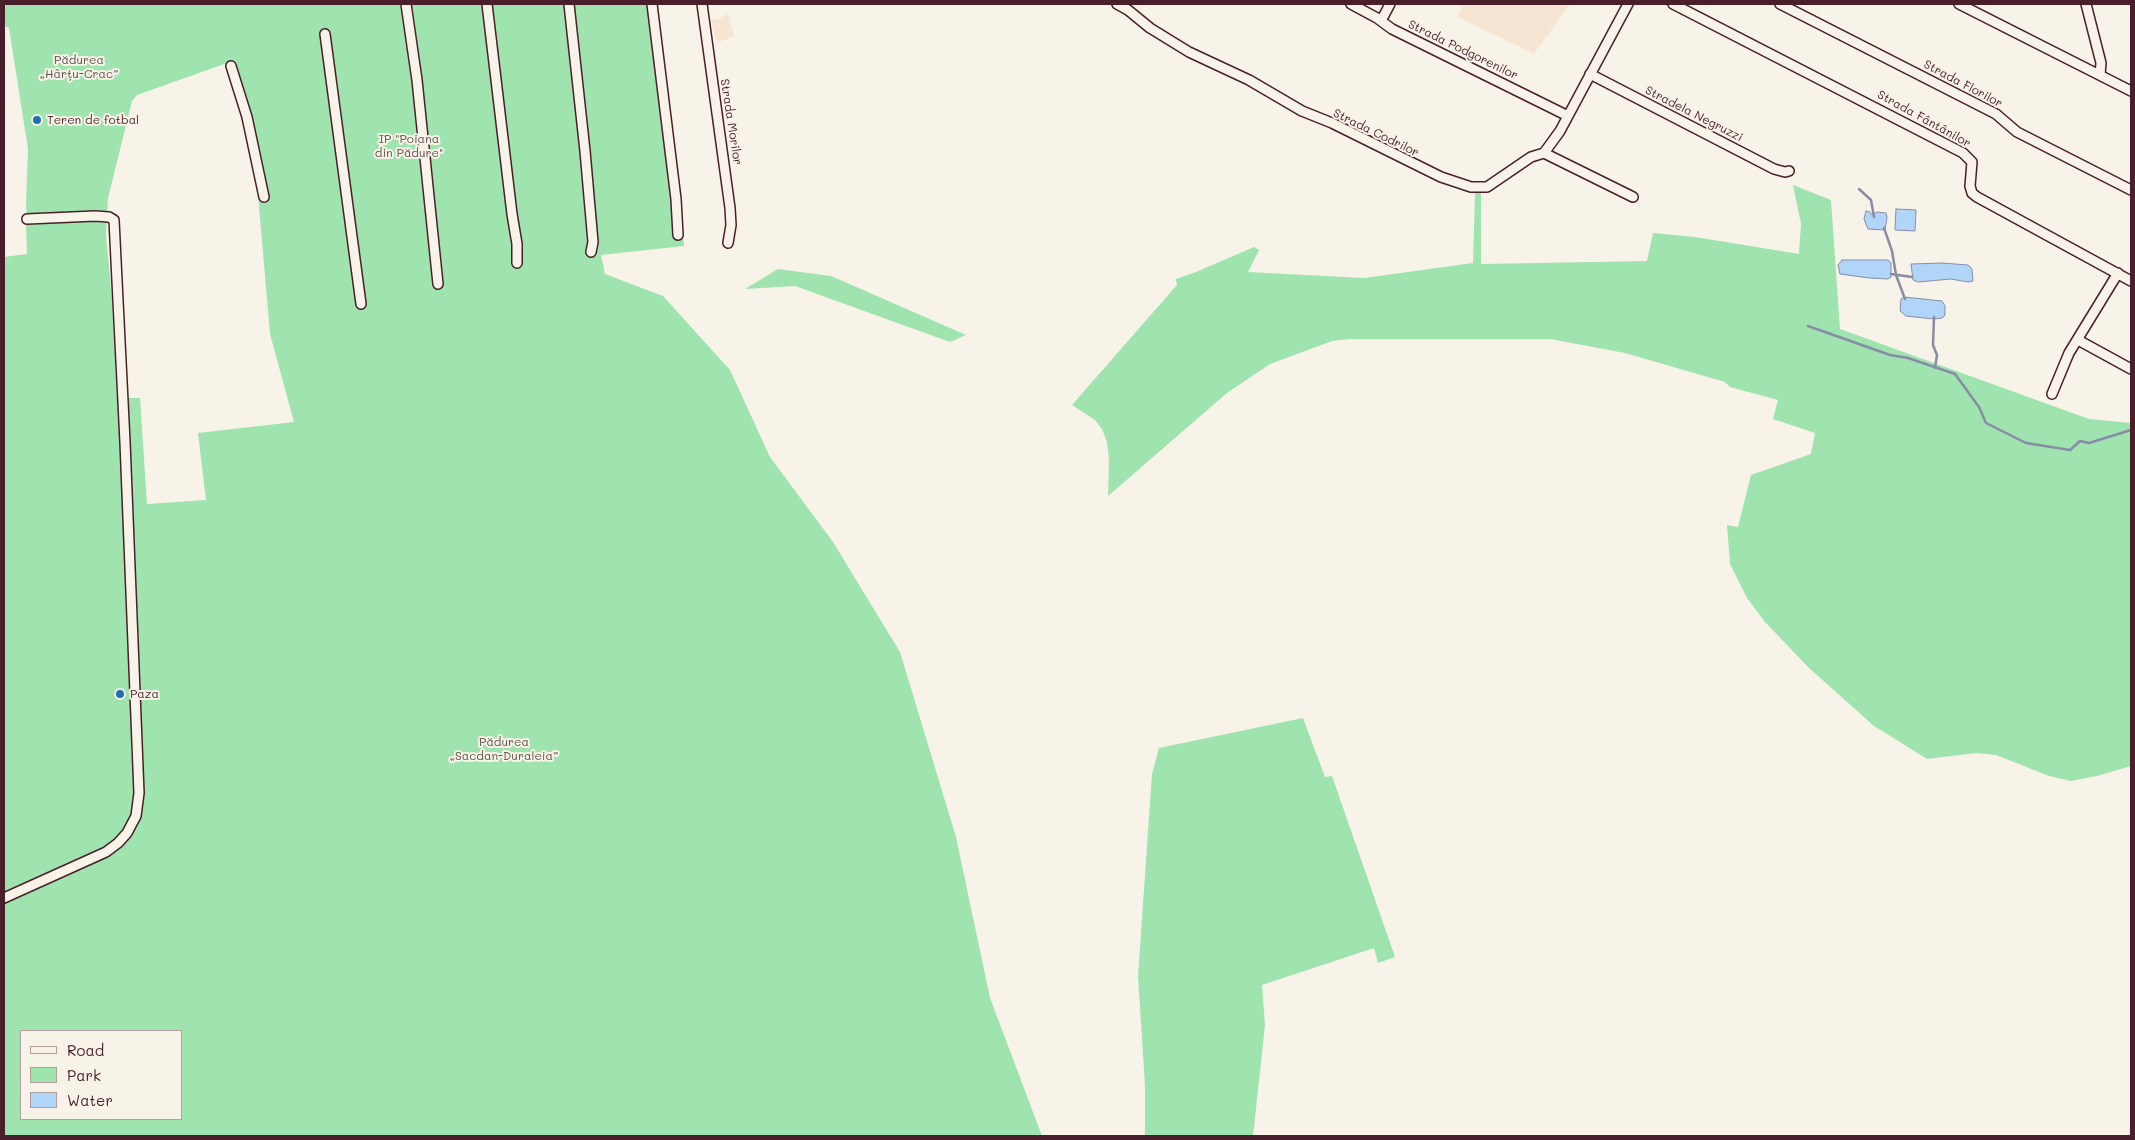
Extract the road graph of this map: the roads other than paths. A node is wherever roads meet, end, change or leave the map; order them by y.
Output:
1 (406, 4) edge
2 (487, 4) edge
3 (569, 4) edge
4 (652, 4) edge
5 (702, 4) edge
6 (1117, 4) edge
7 (1351, 4) edge
8 (1390, 4) edge
9 (1628, 4) edge
10 (1673, 4) edge
11 (1780, 4) edge
12 (1960, 4) edge
13 (2086, 4) edge
14 (1380, 21) junction
15 (325, 34) dead end
16 (231, 66) dead end
17 (1590, 74) junction
18 (2100, 75) junction
19 (2131, 91) edge
20 (1568, 116) junction
21 (1544, 154) junction
22 (1789, 171) dead end
23 (2131, 190) edge
24 (1633, 196) dead end
25 (264, 197) dead end
26 (27, 219) dead end
27 (678, 235) dead end
28 (728, 243) dead end
29 (591, 252) dead end
30 (518, 263) dead end
31 (2118, 273) junction
32 (2131, 281) edge
33 (438, 284) dead end
34 (361, 304) dead end
35 (2078, 340) junction
36 (2131, 369) edge
37 (2052, 394) dead end
38 (4, 898) edge

1 - 33 street
2 - 30 street
3 - 29 street
4 - 27 street
5 - 28 street, Strada Morilor
6 - 21 street, Strada Codrilor
7 - 14 street, Strada Podgorenilor
8 - 14 street
9 - 17 street
10 - 31 street, Strada Fântânilor
11 - 23 street, Strada Florilor
12 - 18 street
13 - 18 street
14 - 20 street, Strada Podgorenilor
15 - 34 street
16 - 25 street
17 - 20 street
17 - 22 street, Stradela Negruzzi
18 - 19 street
20 - 21 street
21 - 24 street
26 - 38 street
31 - 32 street, Strada Fântânilor
31 - 35 street
35 - 36 street
35 - 37 street

